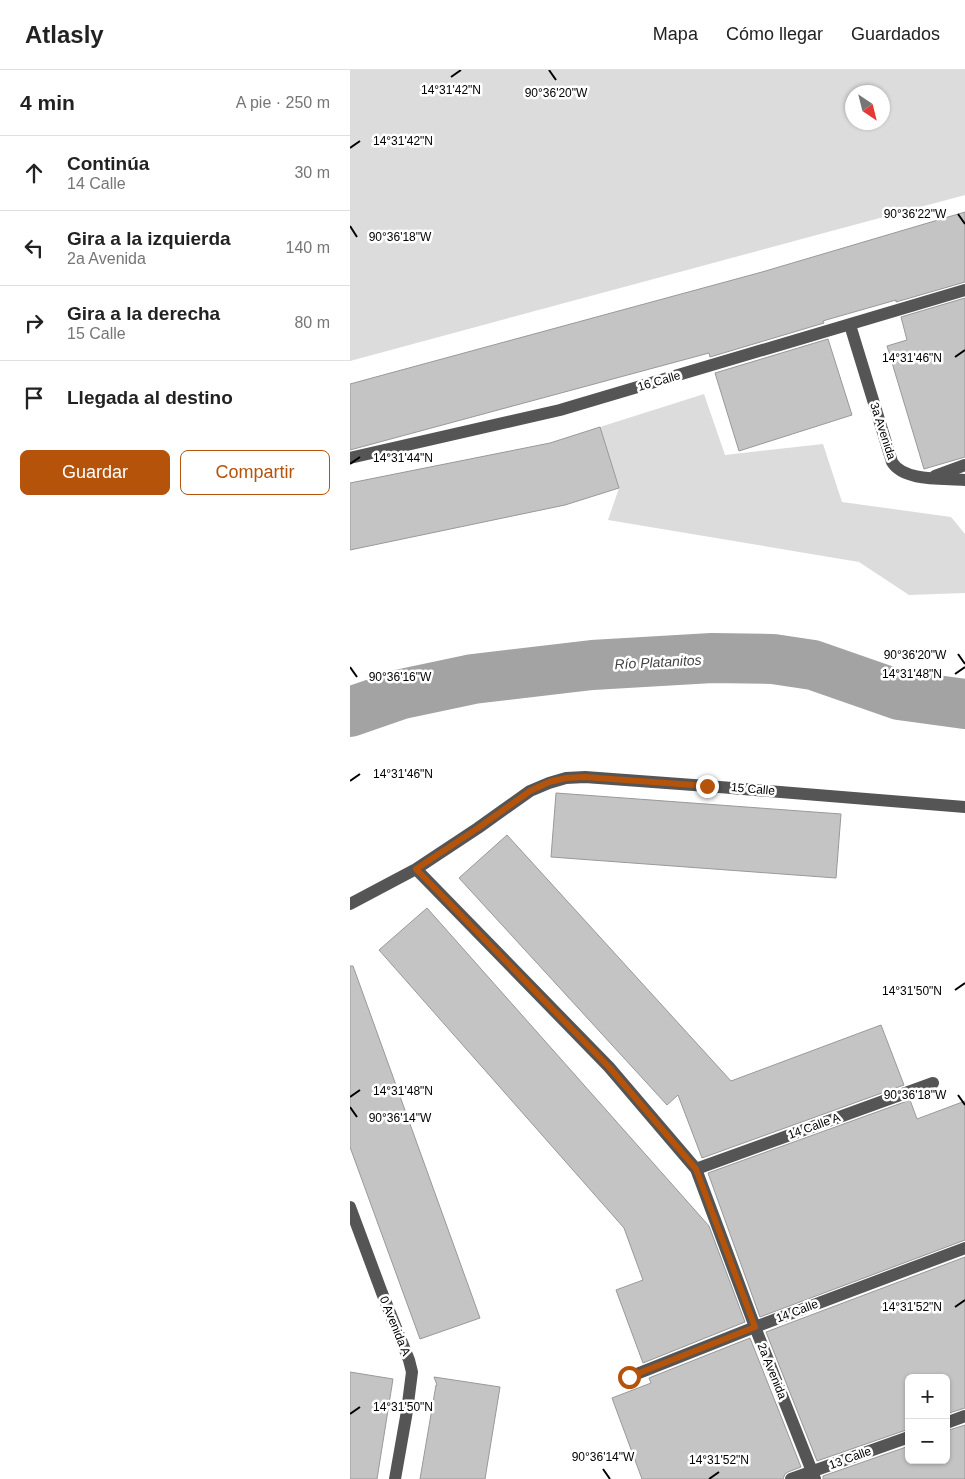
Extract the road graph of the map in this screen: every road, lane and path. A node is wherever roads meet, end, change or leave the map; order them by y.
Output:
1 (965, 290) edge
2 (850, 325) junction
3 (350, 458) edge
4 (965, 465) edge
5 (930, 478) junction
6 (965, 480) edge
7 (965, 807) edge
8 (416, 869) junction
9 (350, 904) edge
10 (933, 1083) dead end
11 (696, 1169) junction
12 (350, 1207) edge
13 (965, 1248) edge
14 (755, 1327) junction
15 (629, 1377) dead end
16 (965, 1416) edge
17 (950, 1422) edge
18 (905, 1438) edge
19 (814, 1475) edge
20 (395, 1479) edge
21 (791, 1479) edge

1 - 2 street, 16 Calle
2 - 3 street, 16 Calle
2 - 5 street, 3a Avenida
4 - 5 street
5 - 6 street, 3a Avenida
7 - 8 street, 15 Calle
8 - 9 street
8 - 11 street, 2a Avenida
10 - 11 street, 14 Calle A
11 - 14 street, 2a Avenida
12 - 20 street, 0 Avenida A
13 - 14 street, 14 Calle
14 - 15 street, 14 Calle
14 - 19 street, 2a Avenida
16 - 17 street
18 - 19 street, 13 Calle
19 - 21 street, 13 Calle

